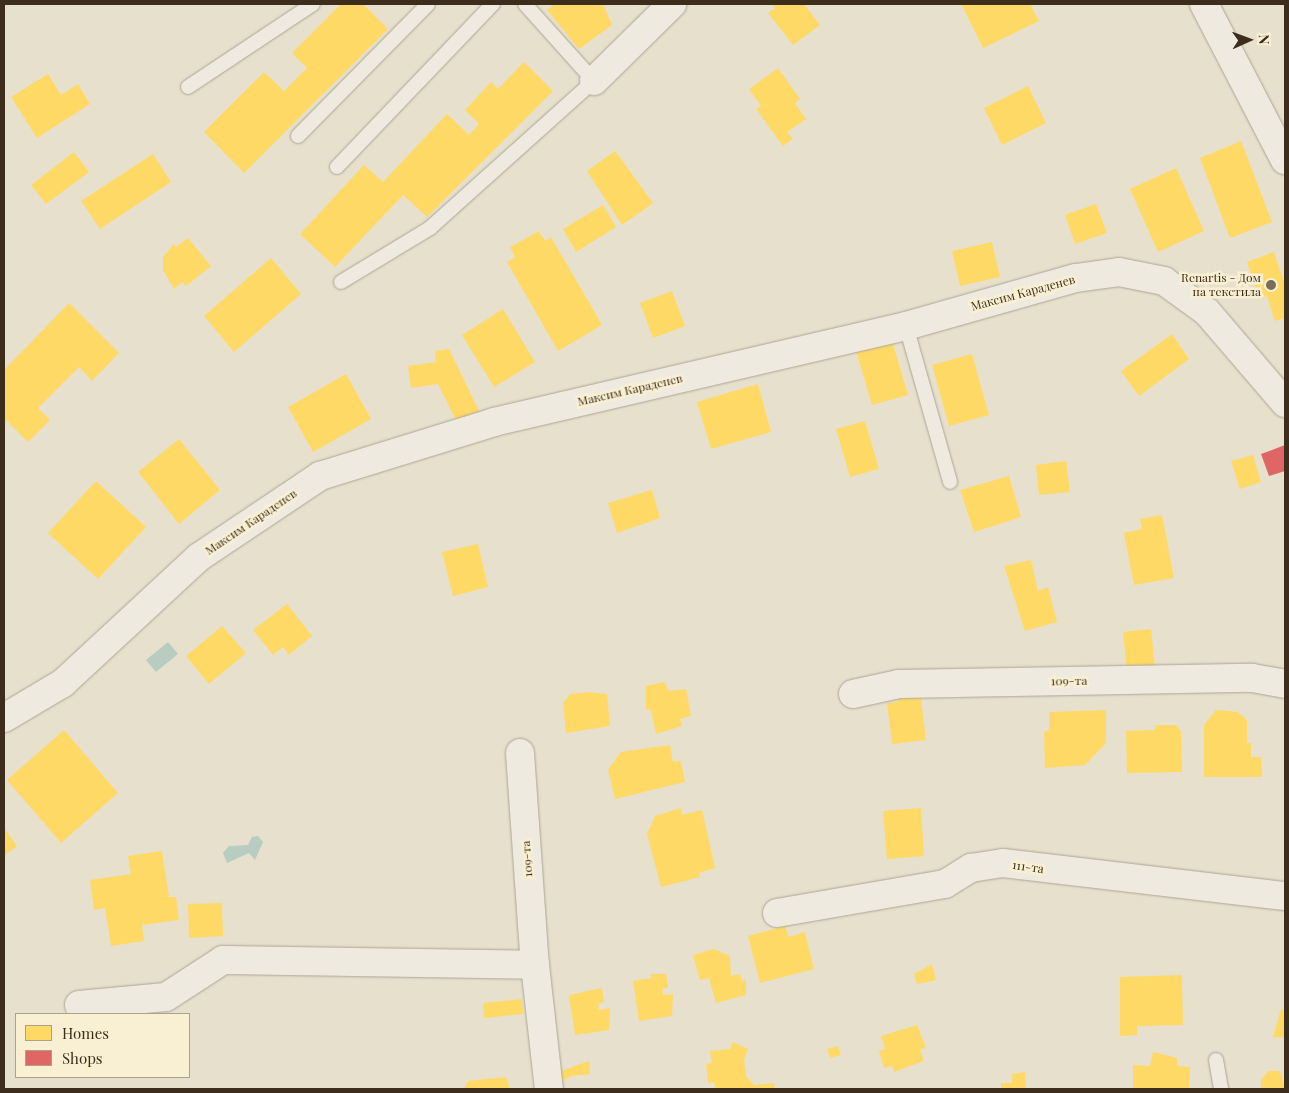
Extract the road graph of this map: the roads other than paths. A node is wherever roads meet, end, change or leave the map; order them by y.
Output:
1 (313, 4) edge
2 (428, 4) edge
3 (493, 4) edge
4 (525, 4) edge
5 (672, 4) edge
6 (1204, 4) edge
7 (594, 81) junction
8 (188, 88) dead end
9 (298, 136) dead end
10 (1285, 160) edge
11 (337, 166) dead end
12 (342, 282) dead end
13 (906, 326) junction
14 (1285, 403) edge
15 (950, 482) dead end
16 (1285, 684) edge
17 (853, 694) dead end
18 (4, 718) edge
19 (520, 753) dead end
20 (1285, 896) edge
21 (777, 913) dead end
22 (535, 965) junction
23 (79, 1005) dead end
24 (1216, 1060) dead end
25 (549, 1089) edge
26 (1221, 1089) edge

1 - 8 lane
2 - 9 lane
3 - 11 lane
4 - 7 lane
5 - 7 street
6 - 10 street
7 - 12 lane
13 - 14 street, Максим Караденев
13 - 15 lane
13 - 18 street, Максим Караденев
16 - 17 street, 109-та
19 - 22 street, 109-та
20 - 21 street, 111-та
22 - 23 street
22 - 25 street, 109-та
24 - 26 lane

